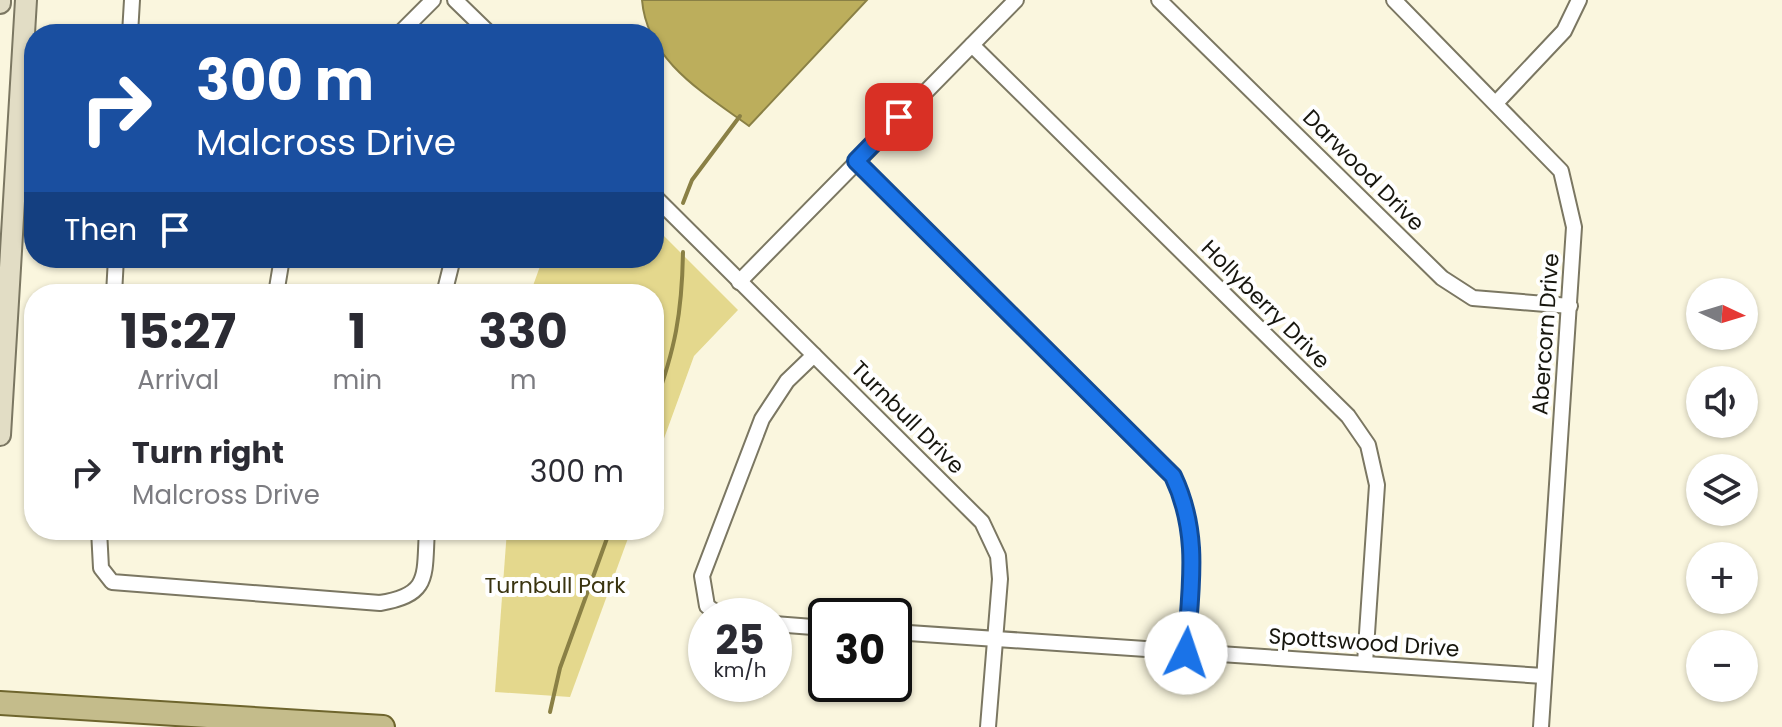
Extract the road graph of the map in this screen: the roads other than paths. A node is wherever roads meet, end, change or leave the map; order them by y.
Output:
1 (18, 0) edge
2 (26, 0) edge
3 (132, 0) edge
4 (433, 0) edge
5 (455, 0) edge
6 (1016, 0) edge
7 (1159, 0) edge
8 (1394, 0) edge
9 (1579, 0) edge
10 (25, 24) edge
11 (131, 24) edge
12 (409, 24) edge
13 (480, 24) edge
14 (24, 36) edge
15 (972, 45) junction
16 (23, 54) junction
17 (1497, 102) junction
18 (856, 161) junction
19 (664, 206) edge
20 (739, 282) junction
21 (1570, 306) junction
22 (814, 355) junction
23 (0, 435) edge
24 (100, 540) edge
25 (427, 540) edge
26 (706, 598) edge
27 (912, 633) edge
28 (997, 638) junction
29 (1186, 653) junction
30 (1365, 663) junction
31 (1544, 676) junction
32 (0, 703) edge
33 (383, 727) edge
34 (988, 727) edge
35 (1541, 727) edge

1 - 16 main road
2 - 10 main road
3 - 11 street
4 - 12 street
5 - 13 street
6 - 15 street
7 - 21 street, Darwood Drive
8 - 17 street, Abercorn Drive
9 - 17 street
14 - 16 main road
15 - 18 street
15 - 30 street, Hollyberry Drive
16 - 23 main road
17 - 21 street, Abercorn Drive
18 - 20 street
18 - 29 street
19 - 20 street, Turnbull Drive
20 - 22 street, Turnbull Drive
21 - 31 street, Abercorn Drive
22 - 26 street
22 - 28 street, Turnbull Drive
24 - 25 street
27 - 28 street, Spottswood Drive
28 - 29 street, Spottswood Drive
28 - 34 street, Turnbull Drive
29 - 30 street, Spottswood Drive
30 - 31 street, Spottswood Drive
31 - 35 street, Abercorn Drive
32 - 33 main road

